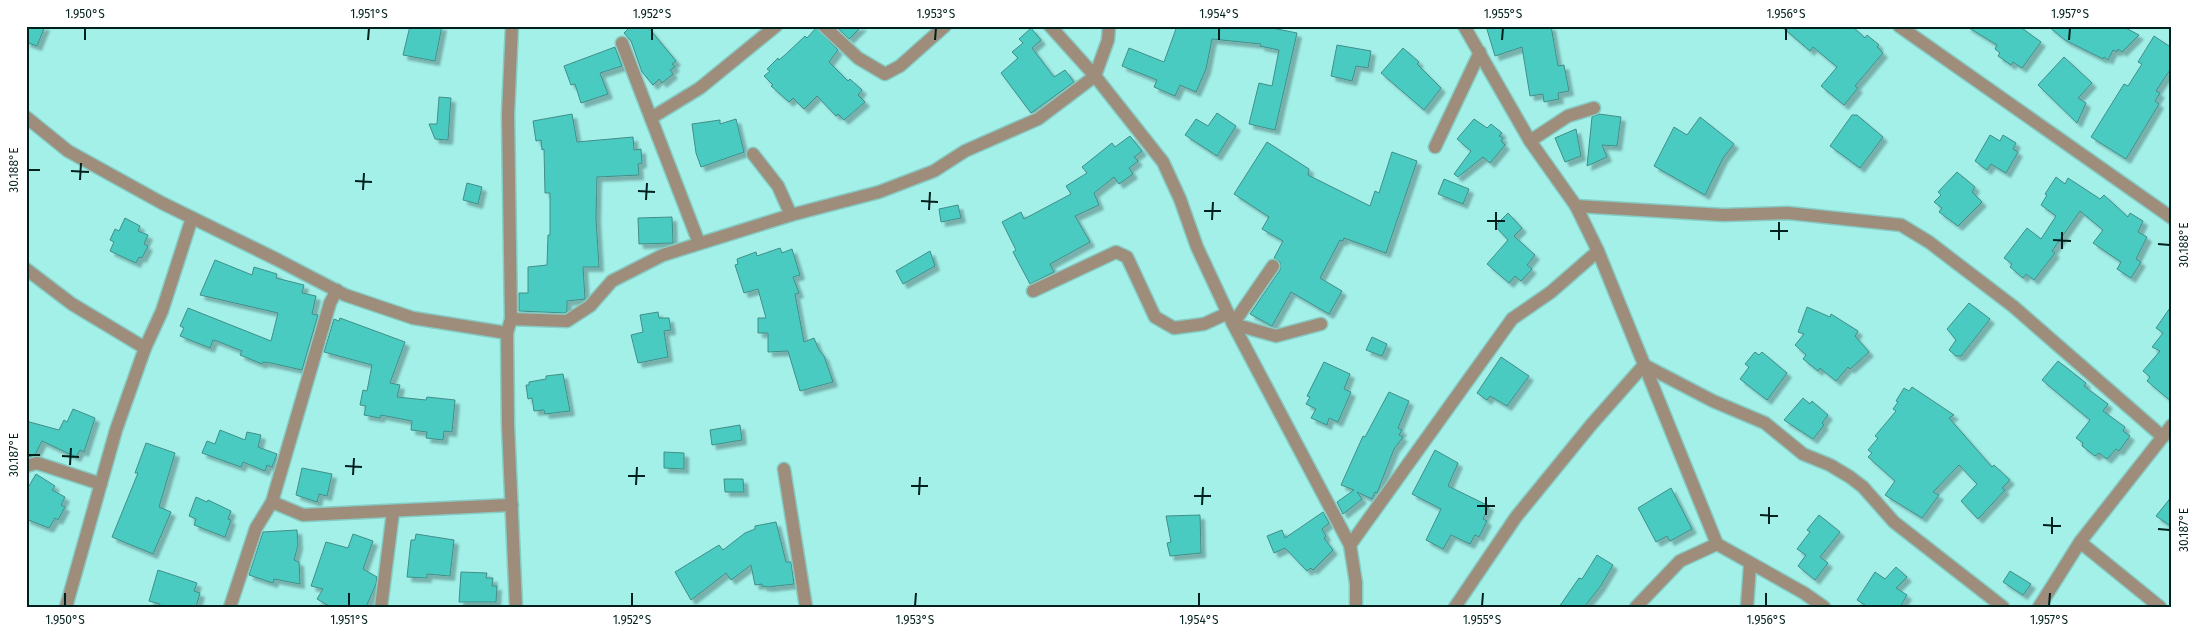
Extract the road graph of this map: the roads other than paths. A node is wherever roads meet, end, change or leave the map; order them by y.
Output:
1 (512, 26) edge
2 (776, 26) edge
3 (824, 26) edge
4 (945, 26) edge
5 (1050, 26) edge
6 (1109, 26) edge
7 (1464, 26) edge
8 (1899, 26) edge
9 (622, 43) dead end
10 (1480, 52) junction
11 (1095, 76) junction
12 (1594, 108) dead end
13 (26, 117) edge
14 (651, 118) junction
15 (1530, 141) junction
16 (1436, 147) dead end
17 (753, 154) dead end
18 (1576, 206) junction
19 (791, 215) junction
20 (192, 218) junction
21 (2172, 218) edge
22 (699, 243) junction
23 (1598, 251) junction
24 (1273, 266) dead end
25 (26, 269) edge
26 (337, 290) junction
27 (1033, 291) dead end
28 (511, 319) junction
29 (1230, 319) junction
30 (1321, 324) dead end
31 (507, 333) junction
32 (145, 348) junction
33 (1644, 365) junction
34 (2172, 426) edge
35 (2163, 437) junction
36 (26, 466) edge
37 (784, 469) dead end
38 (101, 484) junction
39 (272, 502) junction
40 (512, 505) junction
41 (393, 512) junction
42 (2080, 542) junction
43 (1717, 544) junction
44 (1350, 545) junction
45 (1750, 565) junction
46 (66, 607) edge
47 (230, 607) edge
48 (381, 607) edge
49 (516, 607) edge
50 (806, 607) edge
51 (1356, 607) edge
52 (1455, 607) edge
53 (1636, 607) edge
54 (1747, 607) edge
55 (1824, 607) edge
56 (2003, 607) edge
57 (2039, 607) edge
58 (2160, 607) edge

1 - 28 street
2 - 14 street
3 - 4 street
5 - 11 street
6 - 11 street
7 - 10 street
8 - 21 street
9 - 14 street
10 - 15 street
10 - 16 street
11 - 19 street
11 - 29 street
12 - 15 street
13 - 20 street
14 - 22 street
15 - 18 street
17 - 19 street
18 - 23 street
18 - 35 street
19 - 22 street
20 - 26 street
20 - 32 street
22 - 28 street
23 - 33 street
23 - 44 street
24 - 29 street
25 - 32 street
26 - 31 street
26 - 39 street
27 - 29 street
28 - 31 street
29 - 30 street
29 - 44 street
31 - 40 street
32 - 38 street
33 - 43 street
33 - 52 street
33 - 56 street
34 - 35 street
35 - 42 street
36 - 38 street
37 - 50 street
38 - 46 street
39 - 41 street
39 - 47 street
40 - 41 street
40 - 49 street
41 - 48 street
42 - 57 street
42 - 58 street
43 - 45 street
43 - 53 street
44 - 51 street
45 - 54 street
45 - 55 street

